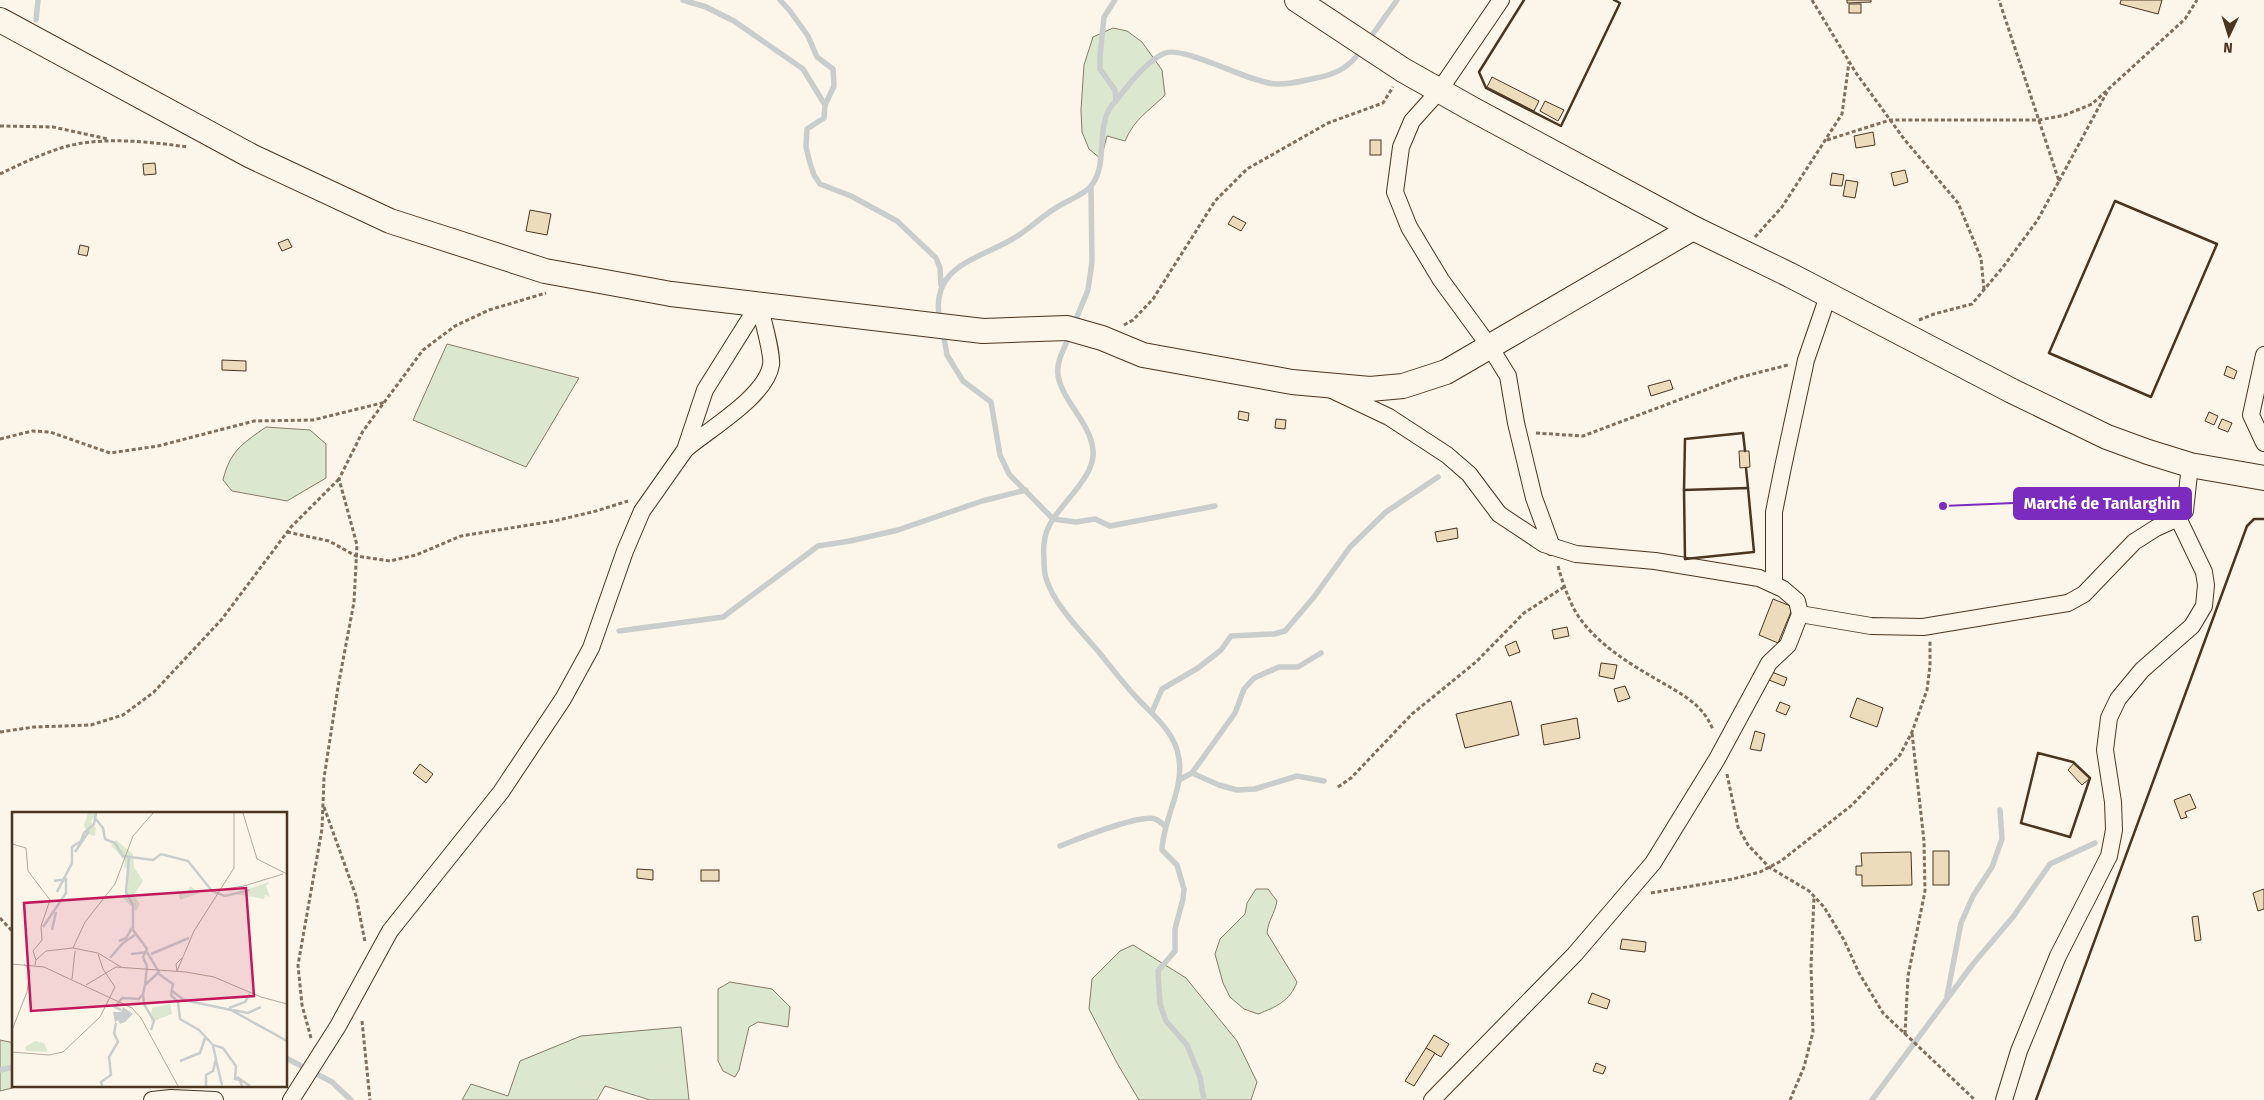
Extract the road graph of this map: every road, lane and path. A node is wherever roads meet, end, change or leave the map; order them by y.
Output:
1 (1297, 0) edge
2 (1500, 0) edge
3 (1812, 0) edge
4 (1999, 0) edge
5 (2197, 0) edge
6 (0, 20) edge
7 (1849, 61) junction
8 (1403, 70) junction
9 (2109, 88) junction
10 (1439, 91) junction
11 (1890, 120) junction
12 (2039, 120) junction
13 (0, 126) edge
14 (112, 140) junction
15 (1827, 140) junction
16 (195, 148) dead end
17 (0, 174) edge
18 (2059, 182) junction
19 (1693, 228) junction
20 (1741, 252) junction
21 (1984, 290) junction
22 (551, 292) dead end
23 (1828, 296) junction
24 (759, 304) junction
25 (1896, 331) junction
26 (1102, 338) junction
27 (1490, 347) junction
28 (2264, 355) edge
29 (1806, 360) junction
30 (1319, 384) junction
31 (386, 402) junction
32 (1518, 432) junction
33 (0, 439) edge
34 (2264, 443) edge
35 (685, 450) junction
36 (2190, 465) junction
37 (2264, 478) edge
38 (339, 480) junction
39 (655, 492) junction
40 (2178, 518) junction
41 (287, 532) junction
42 (1552, 547) junction
43 (356, 556) junction
44 (1774, 584) junction
45 (1564, 587) junction
46 (1800, 614) junction
47 (1930, 626) junction
48 (0, 732) edge
49 (1912, 732) junction
50 (1721, 751) junction
51 (1338, 788) dead end
52 (323, 804) junction
53 (1769, 867) junction
54 (1814, 896) junction
55 (1621, 900) junction
56 (0, 918) edge
57 (12, 931) edge
58 (370, 969) junction
59 (363, 1014) dead end
60 (1905, 1034) junction
61 (317, 1059) junction
62 (152, 1100) edge
63 (216, 1100) edge
64 (290, 1100) edge
65 (370, 1100) edge
66 (1432, 1100) edge
67 (1790, 1100) edge
68 (1975, 1100) edge
69 (2004, 1100) edge

1 - 8 street
2 - 10 street
3 - 7 path
4 - 12 path
5 - 9 path
6 - 24 street
7 - 11 path
7 - 15 path
8 - 10 street
8 - 26 path
9 - 12 path
9 - 18 path
10 - 19 street
10 - 27 street
11 - 12 path
11 - 15 path
11 - 21 path
12 - 18 path
13 - 14 path
14 - 16 path
14 - 17 path
15 - 20 path
18 - 21 path
19 - 20 street
19 - 27 street
20 - 23 street
21 - 25 path
22 - 31 path
23 - 25 street
23 - 29 street
24 - 26 street
24 - 35 street
24 - 35 street
25 - 36 street
26 - 30 street
27 - 30 street
27 - 32 street
28 - 34 street
29 - 32 path
29 - 44 street
30 - 42 street
31 - 33 path
31 - 38 path
32 - 42 street
35 - 39 street
36 - 37 street
36 - 40 street
38 - 41 path
38 - 43 path
39 - 43 path
39 - 58 street
40 - 47 street
40 - 69 street
41 - 43 path
41 - 48 path
42 - 44 street
42 - 45 path
43 - 52 path
44 - 46 street
45 - 50 path
45 - 51 path
46 - 47 street
46 - 50 street
47 - 49 path
49 - 53 path
49 - 60 path
50 - 53 path
50 - 55 street
52 - 58 path
52 - 61 path
53 - 54 path
53 - 55 path
54 - 60 path
54 - 67 path
55 - 66 street
56 - 57 path
58 - 61 street
59 - 65 path
60 - 68 path
61 - 64 street
62 - 63 street

